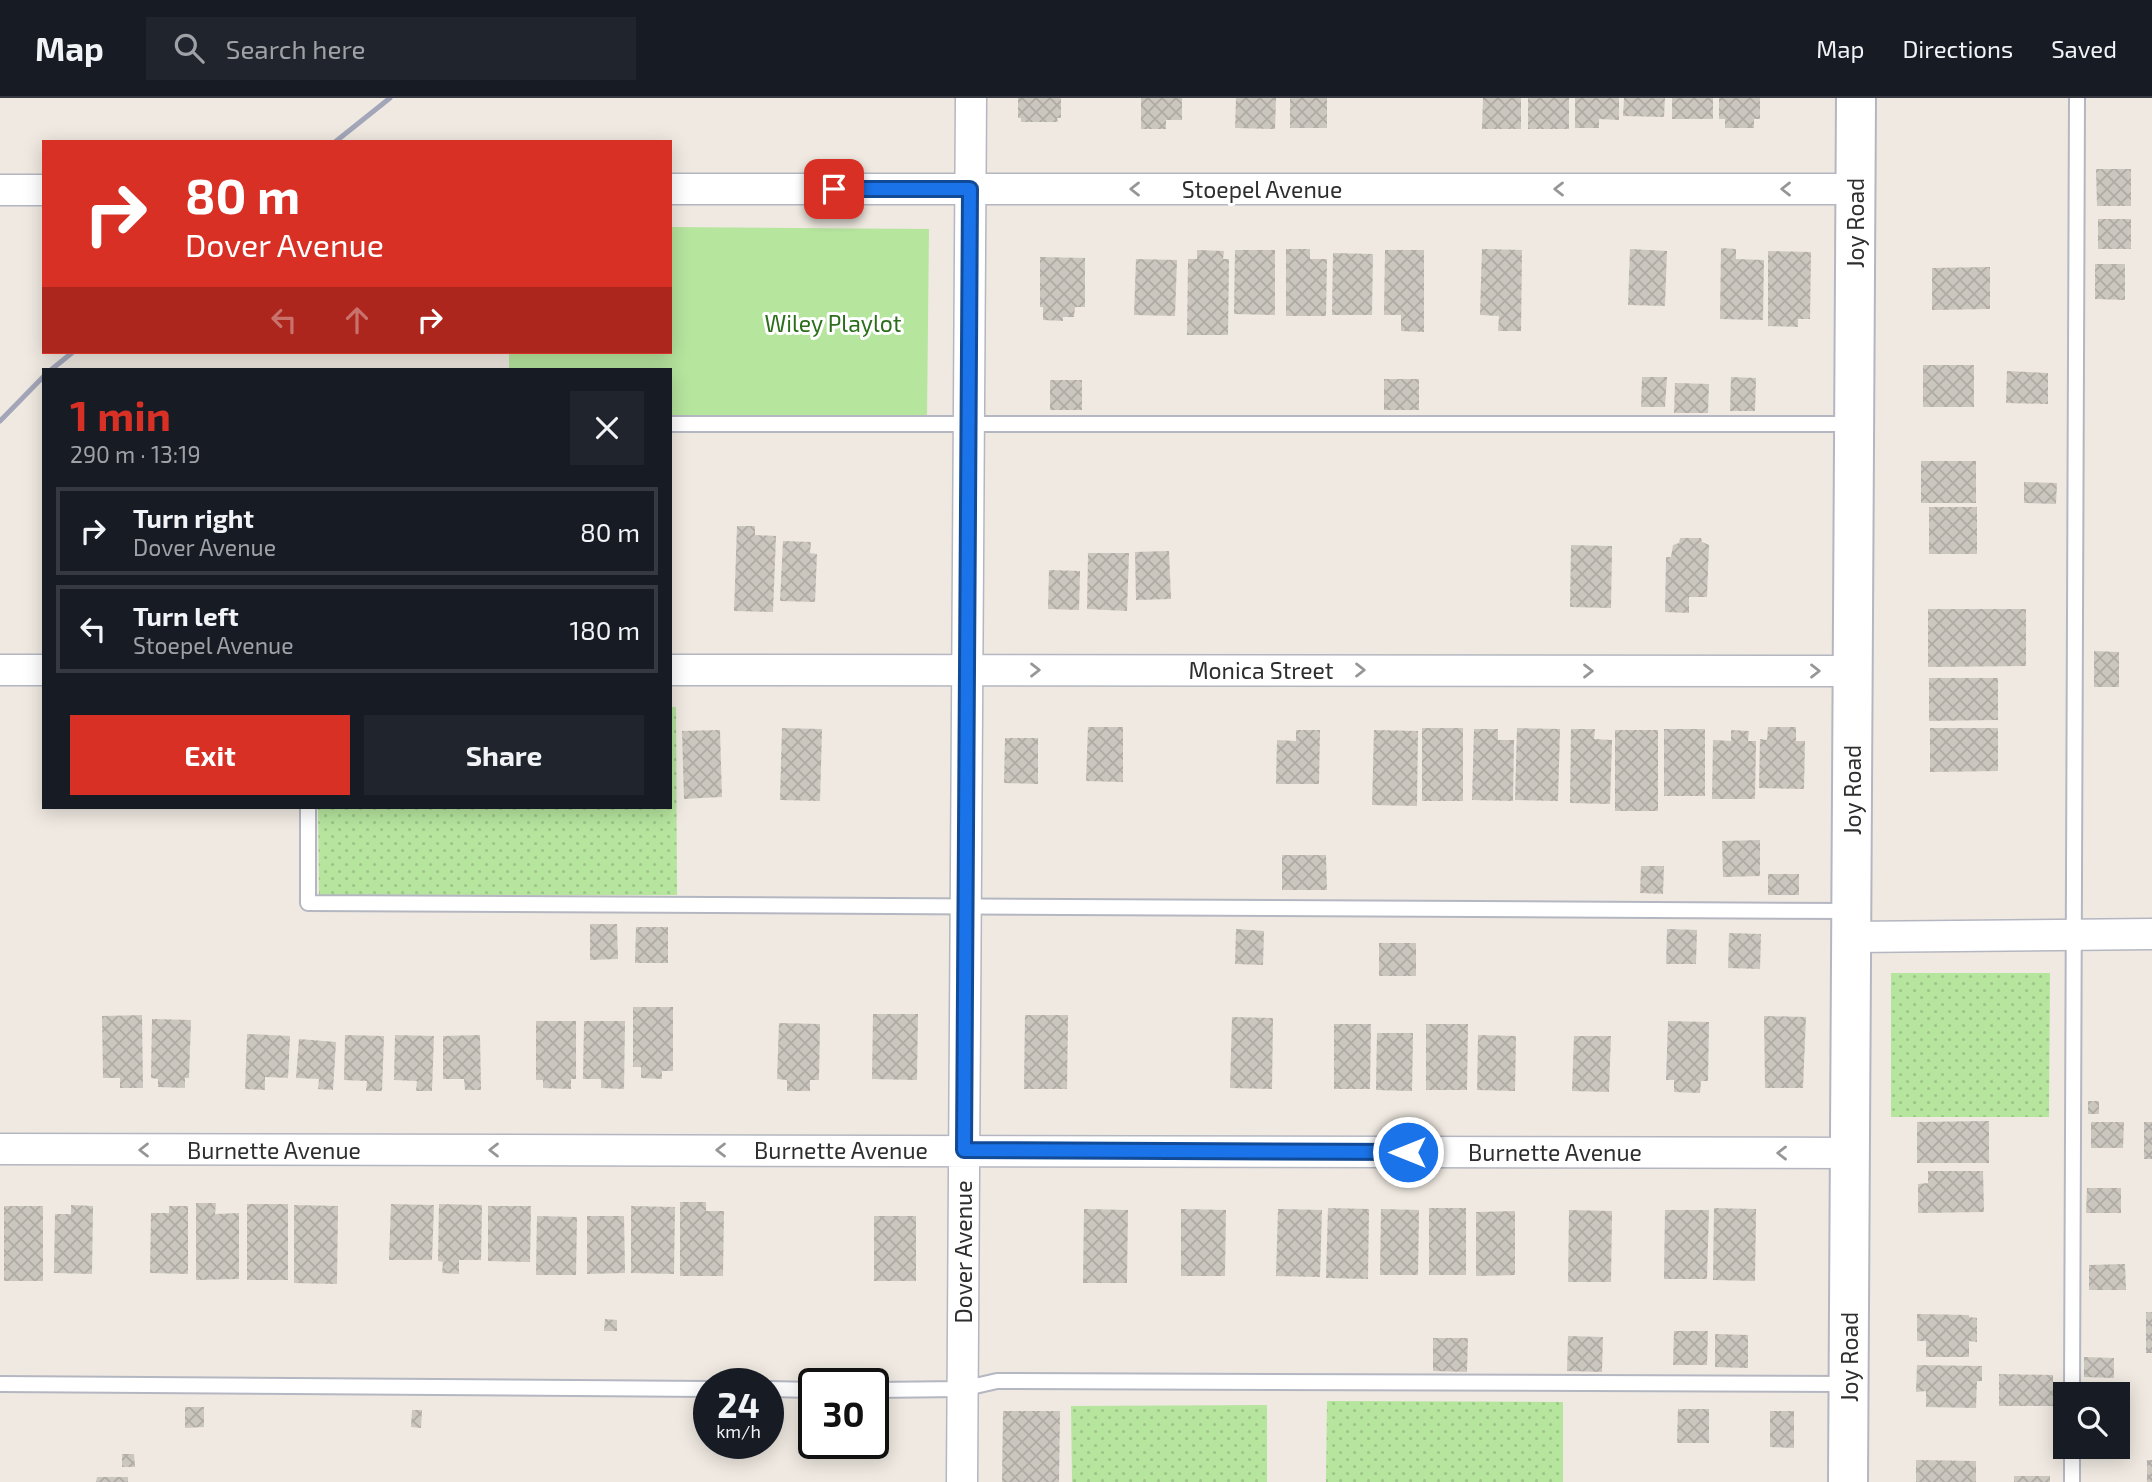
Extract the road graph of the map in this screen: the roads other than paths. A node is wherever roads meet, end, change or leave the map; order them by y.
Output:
1 (971, 98) edge
2 (1856, 98) edge
3 (2077, 98) edge
4 (672, 189) edge
5 (970, 189) junction
6 (1855, 189) junction
7 (0, 190) edge
8 (42, 190) edge
9 (968, 423) junction
10 (672, 424) edge
11 (1854, 424) junction
12 (0, 670) edge
13 (42, 670) edge
14 (672, 670) edge
15 (967, 670) junction
16 (1852, 671) junction
17 (308, 809) edge
18 (965, 907) junction
19 (1851, 924) junction
20 (2074, 934) junction
21 (2152, 934) edge
22 (0, 1149) edge
23 (964, 1150) junction
24 (1850, 1153) junction
25 (2072, 1382) edge
26 (0, 1384) edge
27 (1849, 1384) junction
28 (693, 1389) edge
29 (962, 1389) junction
30 (889, 1390) edge
31 (2072, 1459) edge
32 (962, 1482) edge
33 (1848, 1482) edge
34 (2072, 1482) edge

1 - 5 street, Dover Avenue
2 - 6 street, Joy Road
3 - 20 lane
4 - 5 street, Stoepel Avenue
6 -> 5 street, Stoepel Avenue
5 - 9 street, Dover Avenue
6 - 11 street, Joy Road
7 - 8 street
9 - 10 lane
9 - 11 lane
9 - 15 street, Dover Avenue
11 - 16 street, Joy Road
12 - 13 street
14 - 15 street, Monica Street
15 -> 16 street, Monica Street
15 - 18 street, Dover Avenue
16 - 19 street, Joy Road
17 - 18 lane
18 - 19 lane
18 - 23 street, Dover Avenue
19 - 20 street
19 - 24 street, Joy Road
20 - 21 street
20 - 25 lane
23 -> 22 street, Burnette Avenue
24 -> 23 street, Burnette Avenue
23 - 29 street, Dover Avenue
24 - 27 street, Joy Road
26 - 28 lane
27 - 29 lane
27 - 33 street, Joy Road
29 - 30 lane
29 - 32 street, Dover Avenue
31 - 34 lane

